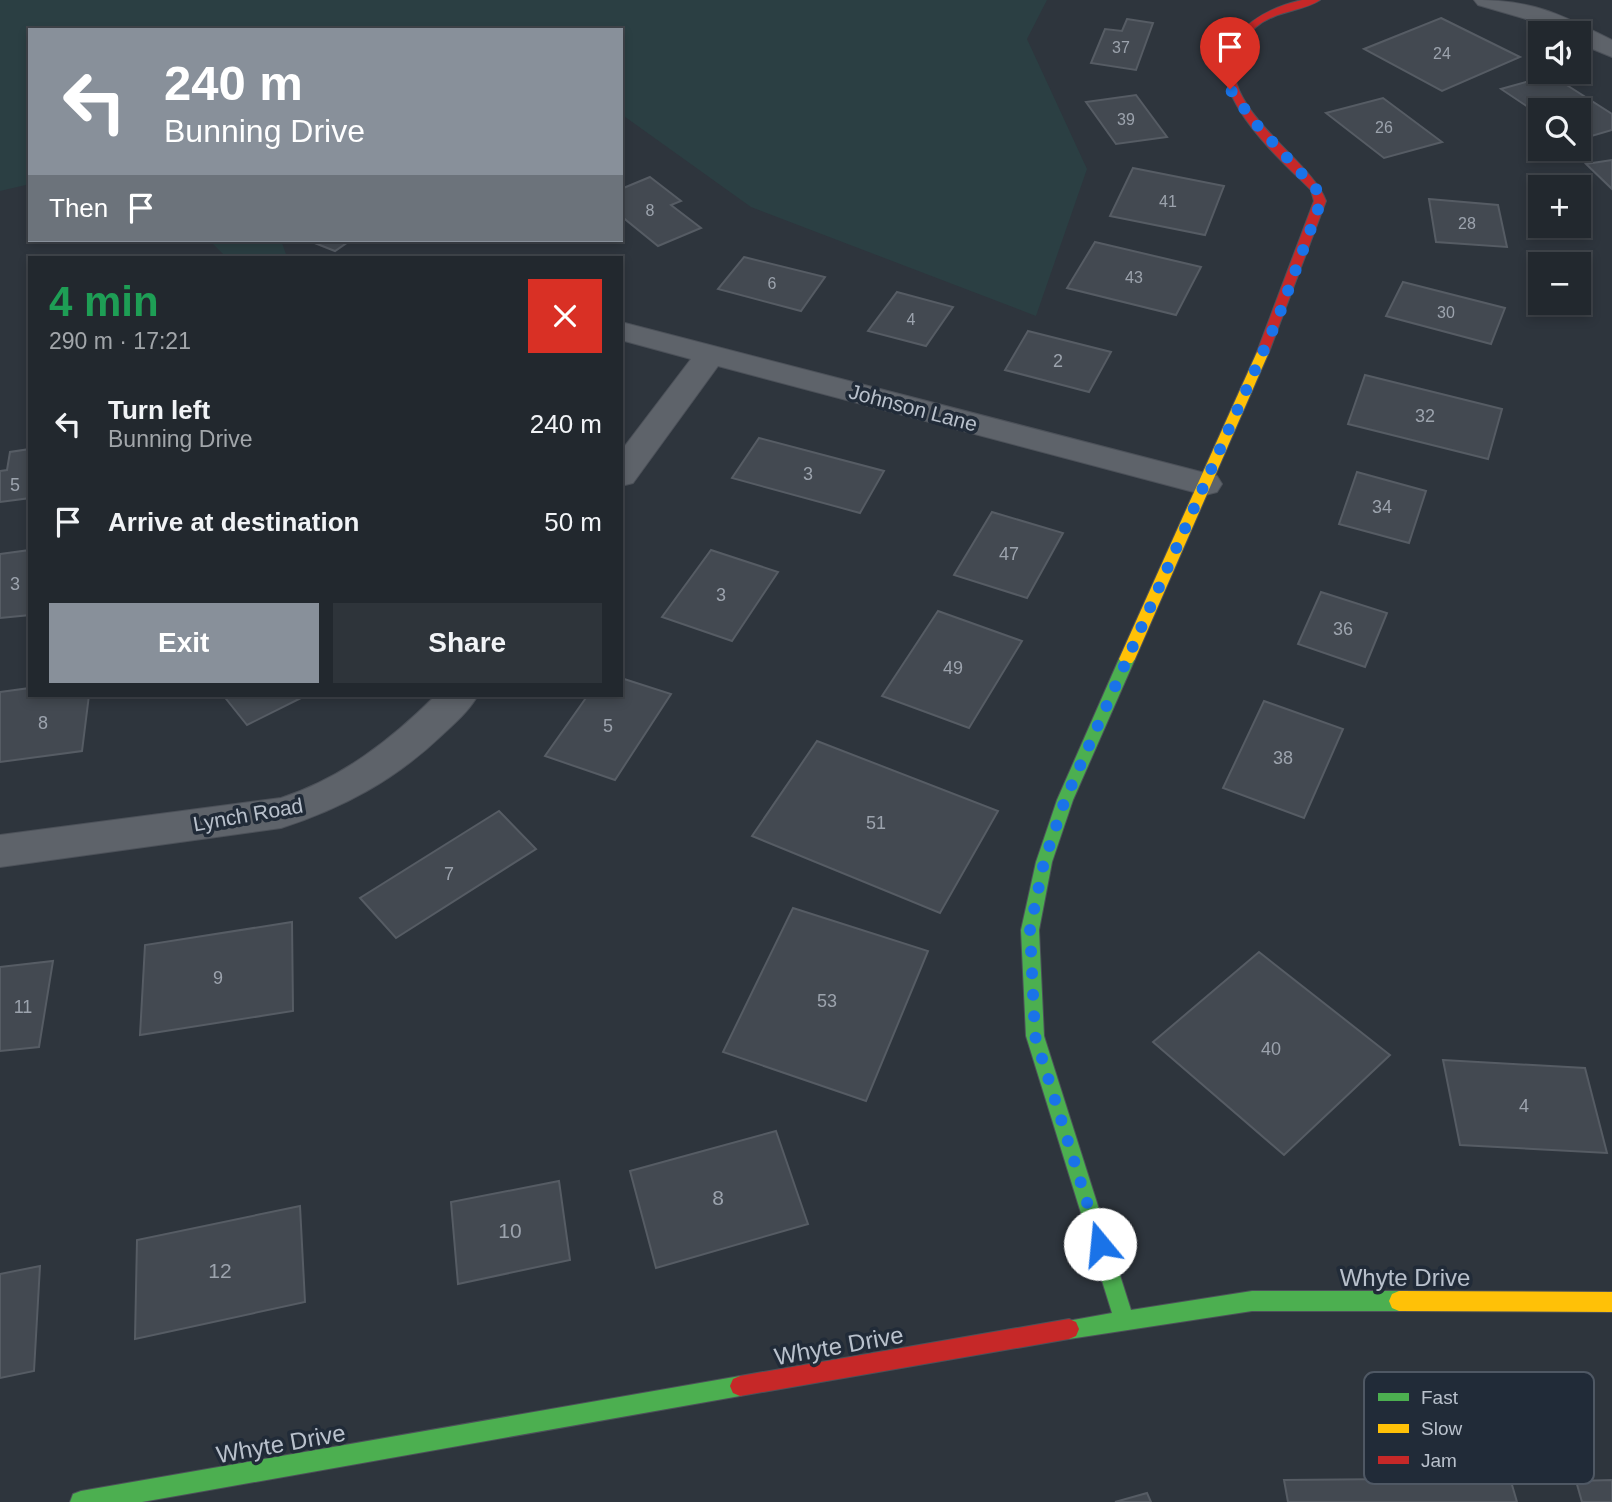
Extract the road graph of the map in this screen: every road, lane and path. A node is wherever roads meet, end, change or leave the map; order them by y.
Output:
1 (1315, 0) edge
2 (1486, 0) edge
3 (1612, 50) edge
4 (623, 332) edge
5 (710, 355) junction
6 (623, 472) edge
7 (1205, 484) junction
8 (456, 697) edge
9 (0, 851) edge
10 (1612, 1302) edge
11 (1124, 1319) junction
12 (80, 1502) edge

1 - 7 street
2 - 3 street
4 - 5 street, Johnson Lane
5 - 6 street
5 - 7 street, Johnson Lane
7 - 11 street
8 - 9 street, Lynch Road
10 - 11 street, Whyte Drive
11 - 12 street, Whyte Drive

